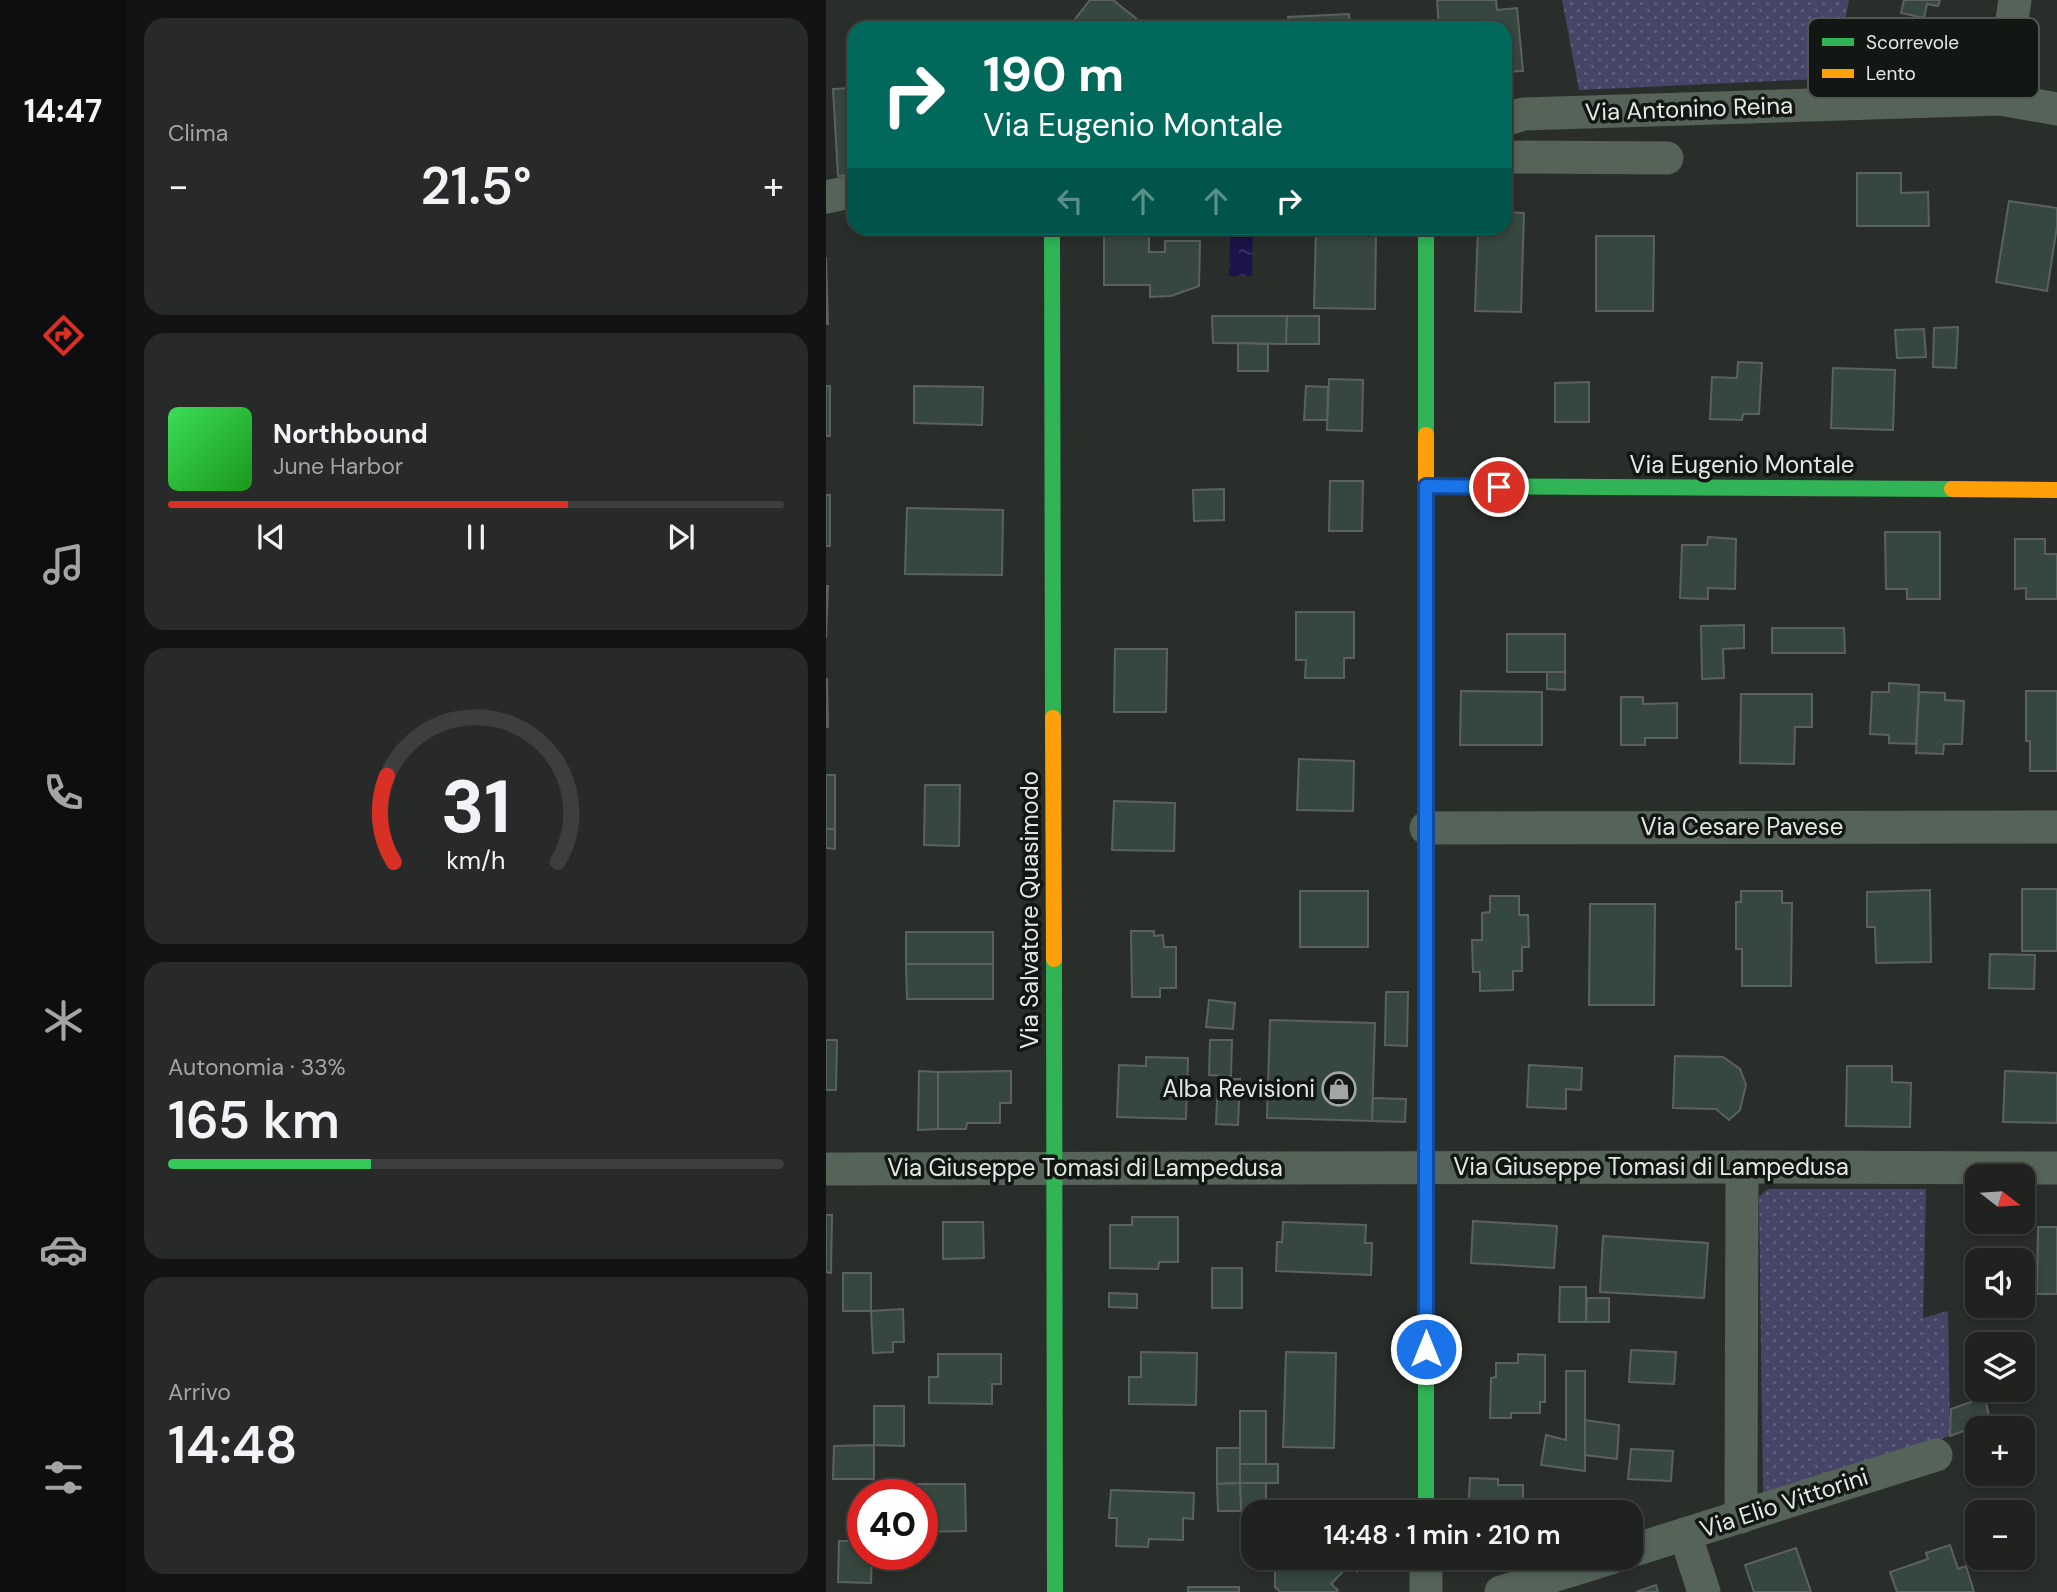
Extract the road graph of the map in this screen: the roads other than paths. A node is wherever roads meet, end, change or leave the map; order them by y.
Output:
1 (2015, 0) edge
2 (2012, 18) edge
3 (2000, 99) joint
4 (2057, 108) edge
5 (1512, 118) edge
6 (1512, 157) edge
7 (1667, 159) dead end
8 (847, 192) edge
9 (826, 197) edge
10 (1052, 235) edge
11 (1426, 235) edge
12 (1426, 486) junction
13 (2057, 490) edge
14 (2057, 827) edge
15 (1426, 828) junction
16 (1742, 1167) junction
17 (1053, 1168) junction
18 (1426, 1168) junction
19 (2057, 1168) edge
20 (826, 1169) edge
21 (1936, 1455) dead end
22 (1426, 1500) edge
23 (1741, 1517) junction
24 (1685, 1534) junction
25 (1643, 1547) edge
26 (1426, 1570) edge
27 (1572, 1570) edge
28 (1055, 1592) edge
29 (1426, 1592) edge
30 (1501, 1592) edge
31 (1704, 1592) edge

1 - 2 street
3 - 4 street, Via Antonino Reina
3 - 5 street, Via Antonino Reina
6 - 7 street
8 - 9 street
10 - 17 street, Via Salvatore Quasimodo
11 - 12 street
12 - 13 street, Via Eugenio Montale
12 - 15 street
14 - 15 street, Via Cesare Pavese
15 - 18 street
16 - 18 street, Via Giuseppe Tomasi di Lampedusa
16 - 19 street, Via Giuseppe Tomasi di Lampedusa
16 - 23 street
17 - 18 street, Via Giuseppe Tomasi di Lampedusa
17 - 20 street, Via Giuseppe Tomasi di Lampedusa
17 - 28 street, Via Salvatore Quasimodo
18 - 22 street
21 - 23 street, Via Elio Vittorini
23 - 24 street, Via Elio Vittorini
24 - 25 street, Via Elio Vittorini
24 - 31 street
26 - 29 street
27 - 30 street

